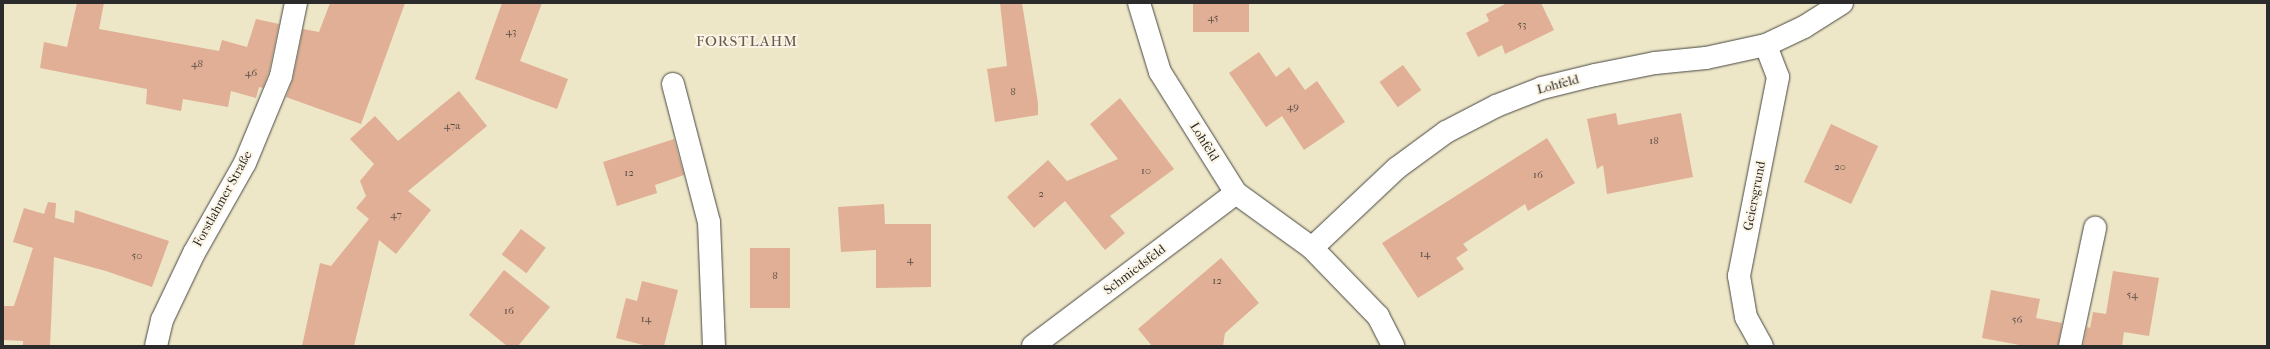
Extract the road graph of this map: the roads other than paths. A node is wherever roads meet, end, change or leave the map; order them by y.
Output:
1 (296, 3) edge
2 (1139, 3) edge
3 (1842, 3) edge
4 (1766, 45) junction
5 (673, 84) dead end
6 (1236, 193) junction
7 (2095, 228) dead end
8 (1312, 248) junction
9 (156, 346) edge
10 (714, 346) edge
11 (1033, 346) edge
12 (1393, 346) edge
13 (1762, 346) edge
14 (2070, 346) edge

1 - 9 street, Forstlahmer Straße
2 - 6 street, Lohfeld
3 - 4 street, Lohfeld
4 - 8 street, Lohfeld
4 - 13 street, Geiersgrund
5 - 10 street
6 - 8 street, Lohfeld
6 - 11 street, Schmiedsfeld
7 - 14 street
8 - 12 street, Lohfeld

